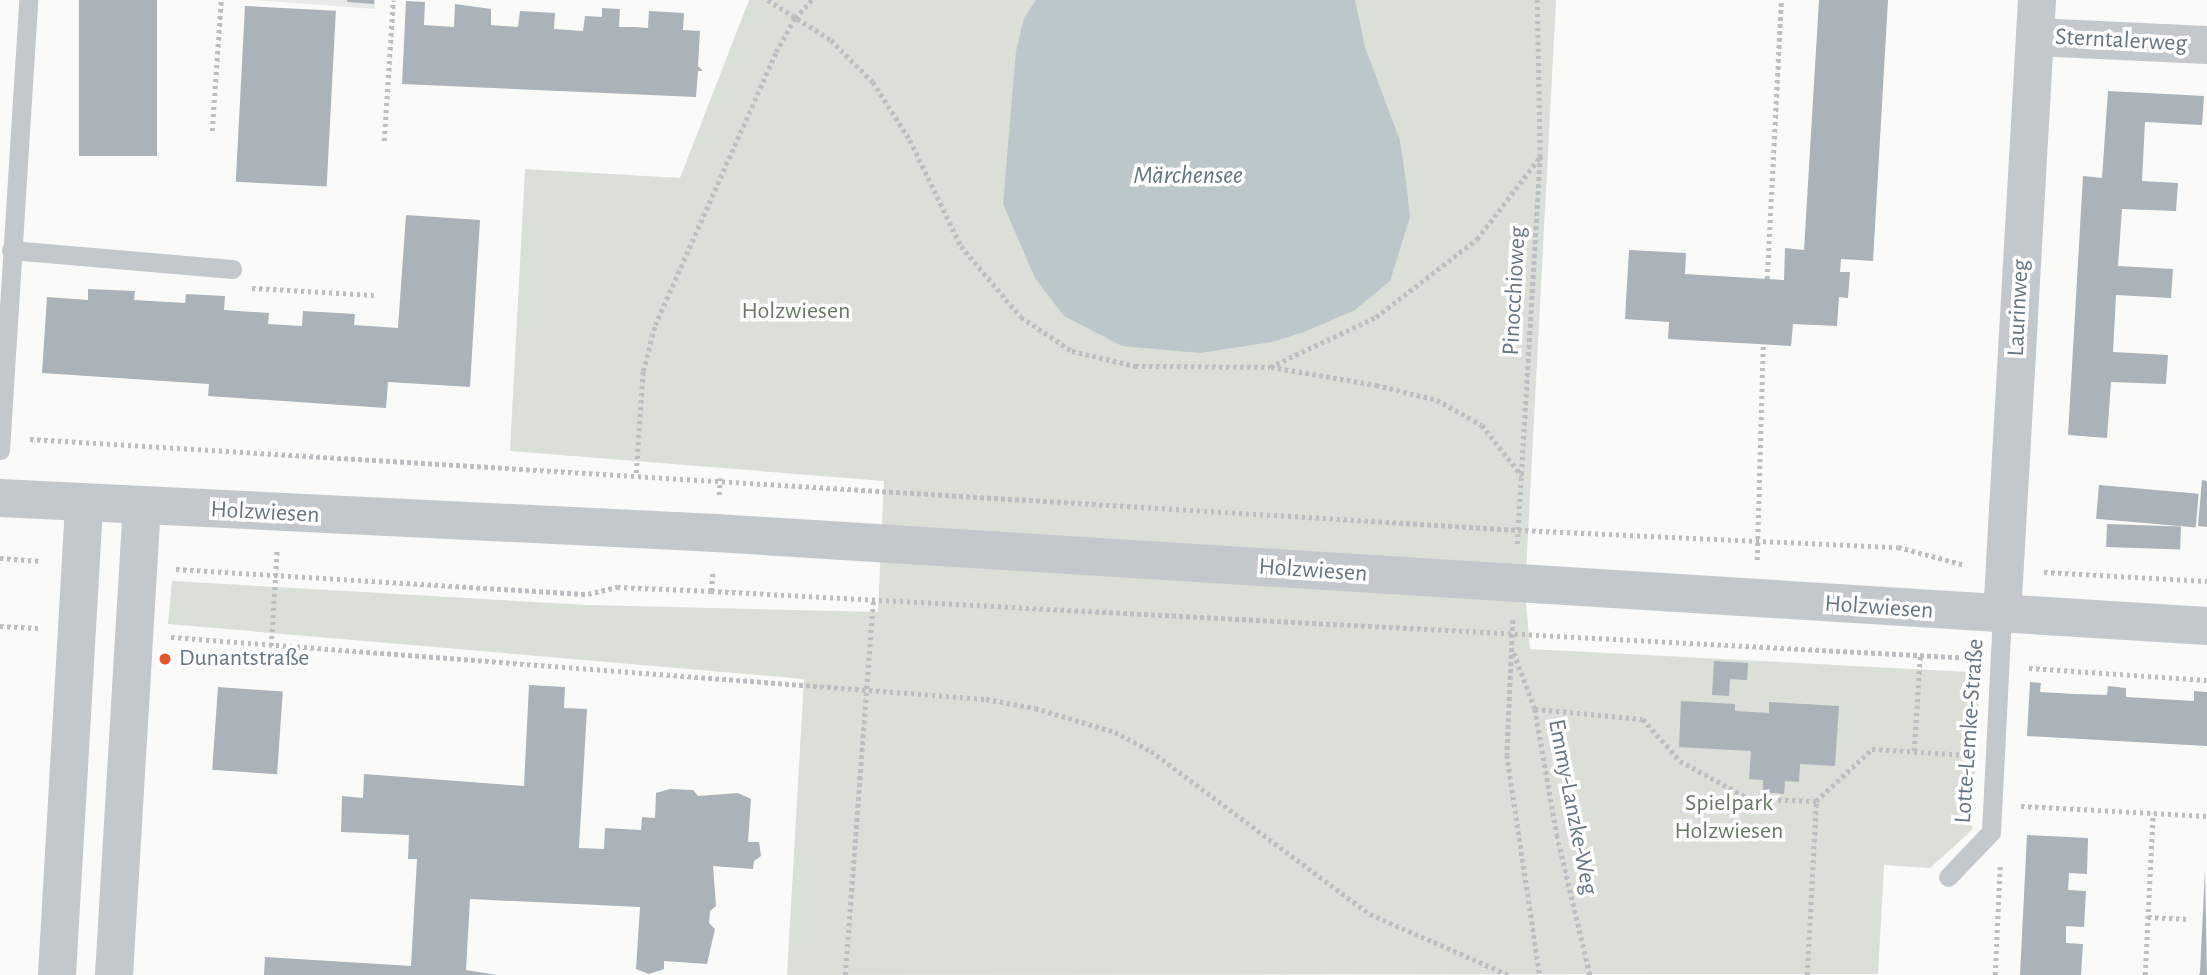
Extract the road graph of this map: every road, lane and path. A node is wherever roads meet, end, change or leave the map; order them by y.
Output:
1 (28, 0) edge
2 (221, 0) edge
3 (393, 0) edge
4 (768, 0) edge
5 (813, 0) edge
6 (1537, 0) edge
7 (1781, 0) edge
8 (2037, 0) edge
9 (795, 18) junction
10 (2035, 37) junction
11 (2207, 45) edge
12 (212, 131) dead end
13 (384, 141) dead end
14 (1540, 157) junction
15 (11, 250) junction
16 (232, 269) joint
17 (1767, 279) dead end
18 (374, 295) dead end
19 (1763, 344) dead end
20 (1270, 367) junction
21 (0, 437) edge
22 (0, 450) edge
23 (636, 474) junction
24 (1522, 477) junction
25 (0, 498) edge
26 (84, 503) junction
27 (142, 507) junction
28 (279, 514) junction
29 (1518, 530) junction
30 (1758, 541) junction
31 (0, 558) edge
32 (80, 563) junction
33 (138, 566) junction
34 (2004, 570) junction
35 (274, 575) junction
36 (2207, 581) edge
37 (1514, 583) junction
38 (873, 599) junction
39 (1754, 599) junction
40 (2002, 616) junction
41 (2207, 626) edge
42 (134, 634) junction
43 (271, 646) junction
44 (1920, 654) junction
45 (2000, 659) junction
46 (2207, 680) edge
47 (866, 692) junction
48 (1535, 709) junction
49 (1914, 751) junction
50 (1995, 756) junction
51 (1816, 801) junction
52 (1993, 804) junction
53 (2153, 813) junction
54 (2207, 816) edge
55 (2001, 857) dead end
56 (1948, 877) dead end
57 (2148, 917) junction
58 (2186, 919) dead end
59 (57, 975) edge
60 (114, 975) edge
61 (845, 975) edge
62 (1509, 975) edge
63 (1540, 975) edge
64 (1590, 975) edge
65 (1807, 975) edge
66 (1995, 975) edge
67 (2145, 975) edge

1 - 15 lane
2 - 12 path
3 - 13 path
4 - 9 path
5 - 9 path
6 - 14 path, Pinocchioweg
7 - 17 path
8 - 10 street, Laurinweg
9 - 20 path
9 - 23 path
10 - 11 street, Sterntalerweg
10 - 34 street, Laurinweg
14 - 20 path
14 - 24 path, Pinocchioweg
15 - 16 lane
15 - 21 lane
16 - 18 path
19 - 30 path
20 - 24 path
21 - 22 lane
21 - 23 path
23 - 29 path
24 - 29 path, Pinocchioweg
25 - 26 street, Holzwiesen
26 - 27 street, Holzwiesen
26 - 32 street
27 - 28 street, Holzwiesen
27 - 33 street
28 - 35 path
28 - 37 street, Holzwiesen
29 - 30 path
29 - 37 path, Pinocchioweg
30 - 34 path
30 - 39 path
31 - 32 path
32 - 59 street
33 - 35 path
33 - 42 street
34 - 36 path
34 - 40 street, Laurinweg
35 - 38 path
35 - 43 path
37 - 39 street, Holzwiesen
38 - 44 path
38 - 47 path
39 - 40 street, Holzwiesen
40 - 41 street, Holzwiesen
40 - 45 lane, Lotte-Lemke-Straße
42 - 43 path
42 - 60 street
43 - 47 path
44 - 45 path
44 - 49 path
45 - 46 path
45 - 50 lane, Lotte-Lemke-Straße
47 - 61 path
47 - 62 path
48 - 51 path
48 - 63 path, Emmy-Lanzke-Weg
48 - 64 path, Emmy-Lanzke-Weg
49 - 50 path
49 - 51 path
50 - 52 lane, Lotte-Lemke-Straße
51 - 65 path
52 - 53 path
52 - 56 lane, Lotte-Lemke-Straße
53 - 54 path
53 - 57 path
55 - 66 path
57 - 58 path
57 - 67 path

